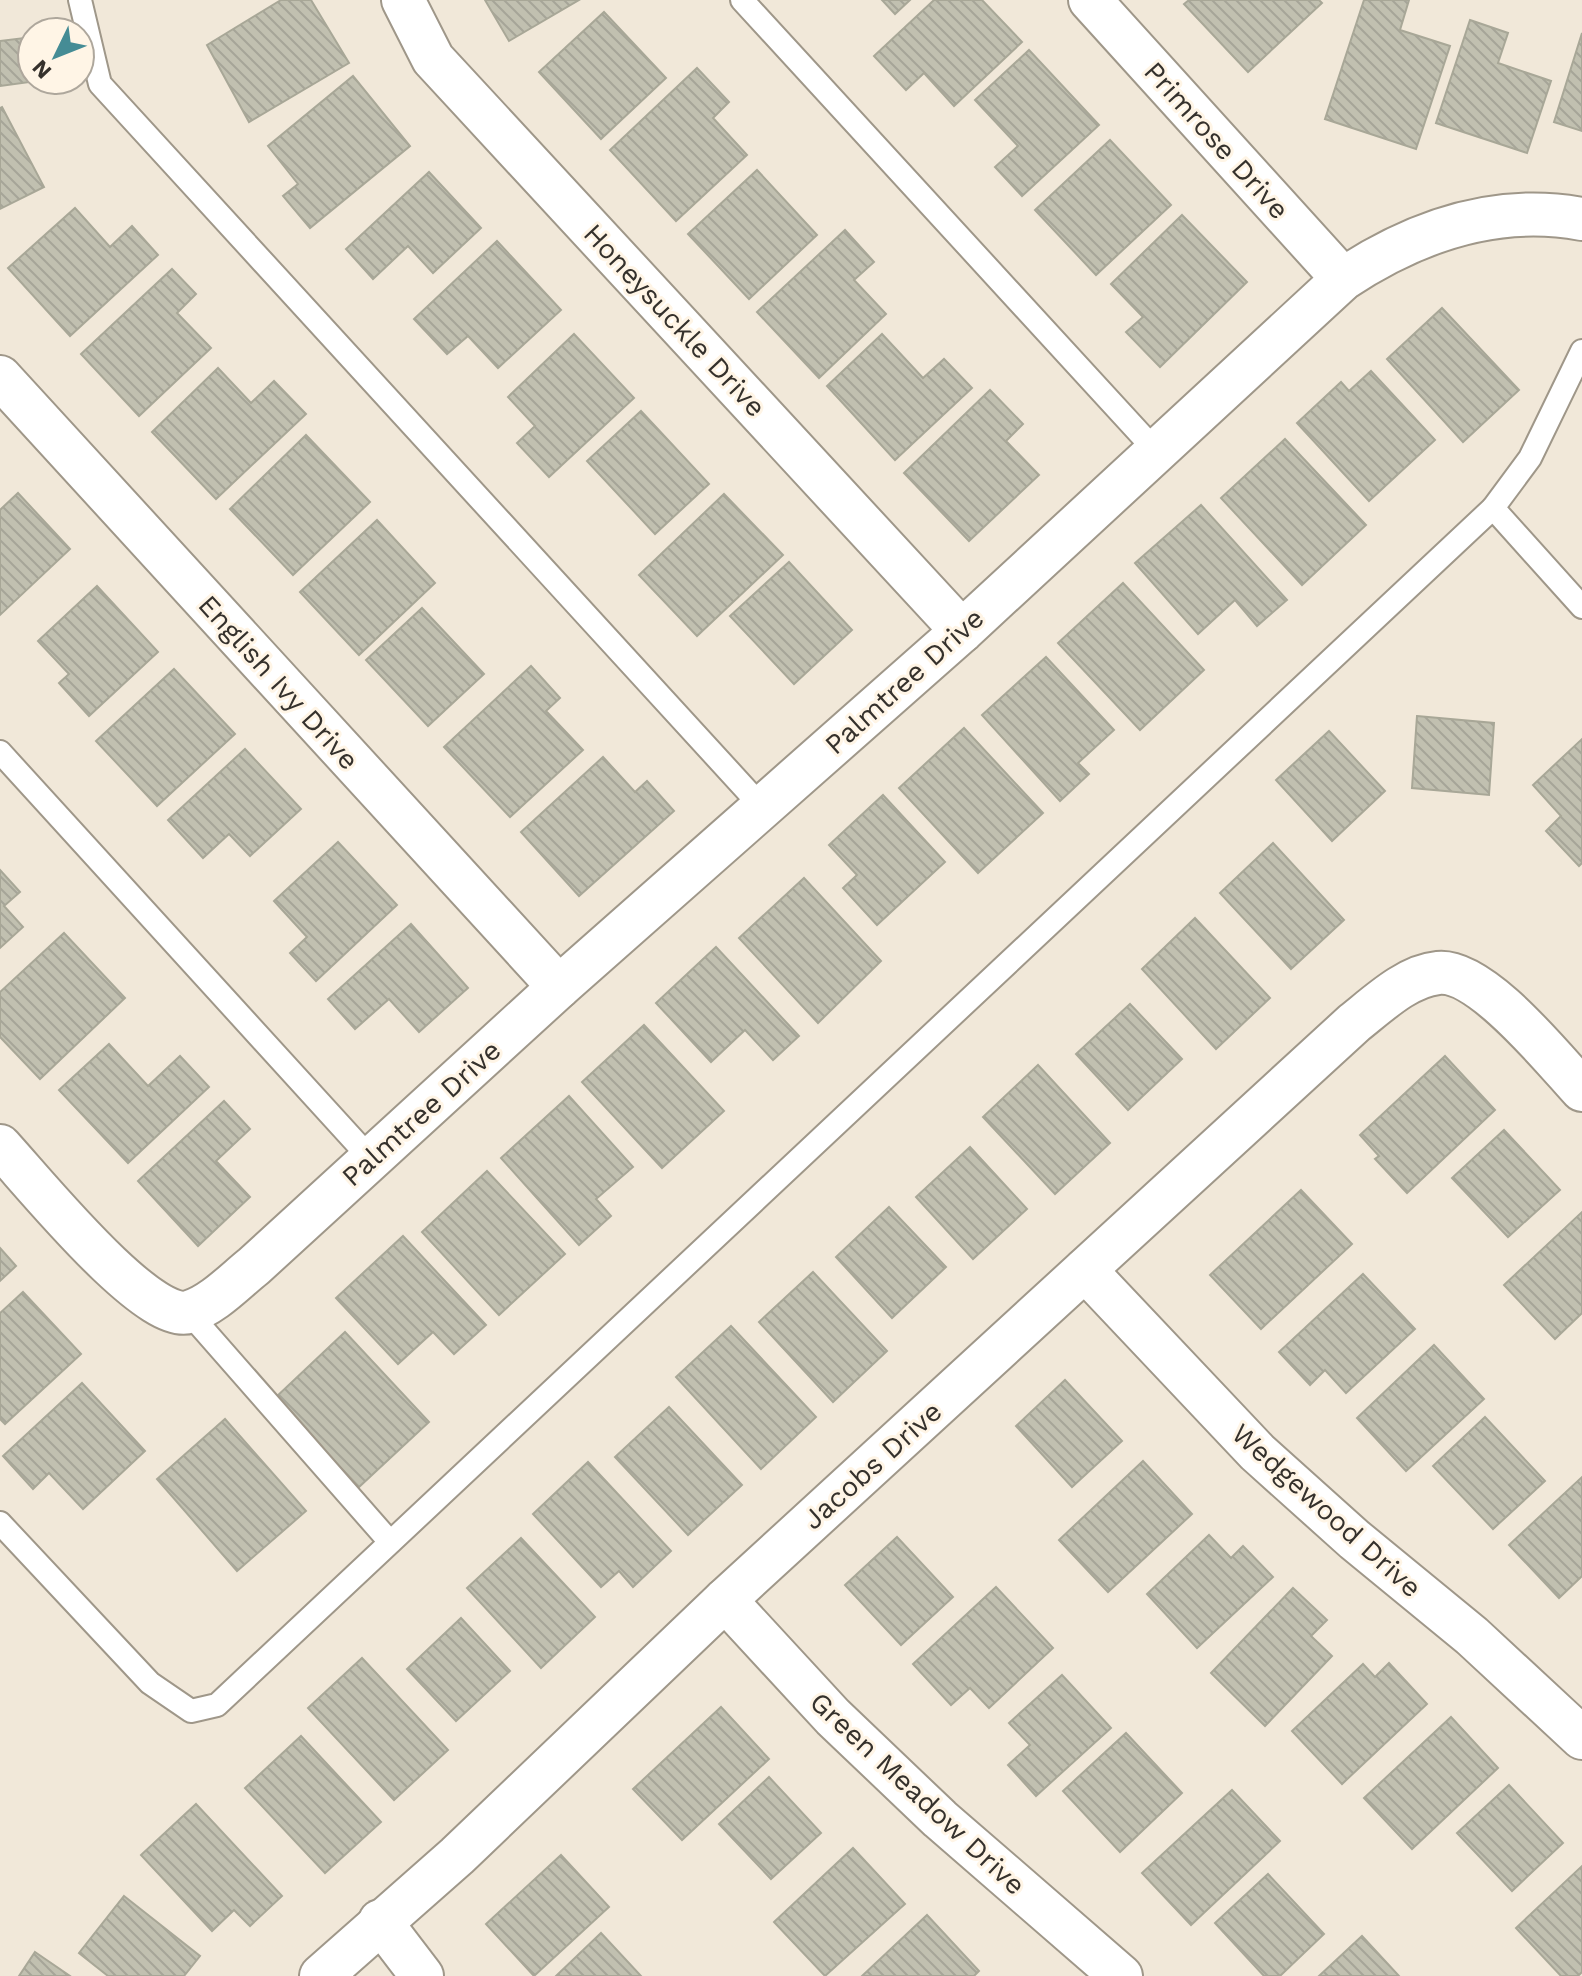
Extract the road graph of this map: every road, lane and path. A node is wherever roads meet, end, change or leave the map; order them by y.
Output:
1 (80, 0) edge
2 (403, 0) edge
3 (742, 0) edge
4 (1090, 0) edge
5 (1582, 219) edge
6 (1343, 279) junction
7 (1582, 351) edge
8 (0, 377) edge
9 (1156, 451) junction
10 (1493, 508) junction
11 (1582, 607) edge
12 (962, 631) junction
13 (0, 752) edge
14 (762, 807) junction
15 (559, 987) junction
16 (1582, 1090) edge
17 (0, 1146) edge
18 (371, 1159) junction
19 (1085, 1270) junction
20 (189, 1313) junction
21 (0, 1523) edge
22 (390, 1542) junction
23 (725, 1600) junction
24 (1582, 1738) edge
25 (380, 1921) junction
26 (321, 1976) edge
27 (422, 1976) edge
28 (1121, 1976) edge

1 - 14 lane
2 - 12 street, Honeysuckle Drive
3 - 9 lane
4 - 6 street, Primrose Drive
5 - 6 street, Palmtree Drive
6 - 9 street, Palmtree Drive
7 - 10 lane
8 - 15 street, English Ivy Drive
9 - 12 street, Palmtree Drive
10 - 11 lane
10 - 22 lane
12 - 14 street, Palmtree Drive
13 - 18 lane
14 - 15 street, Palmtree Drive
15 - 18 street, Palmtree Drive
16 - 19 street, Jacobs Drive
17 - 20 street
18 - 20 street, Palmtree Drive
19 - 23 street, Jacobs Drive
19 - 24 street, Wedgewood Drive
20 - 22 lane
21 - 22 lane
23 - 25 street, Jacobs Drive
23 - 28 street, Green Meadow Drive
25 - 26 street, Jacobs Drive
25 - 27 street

